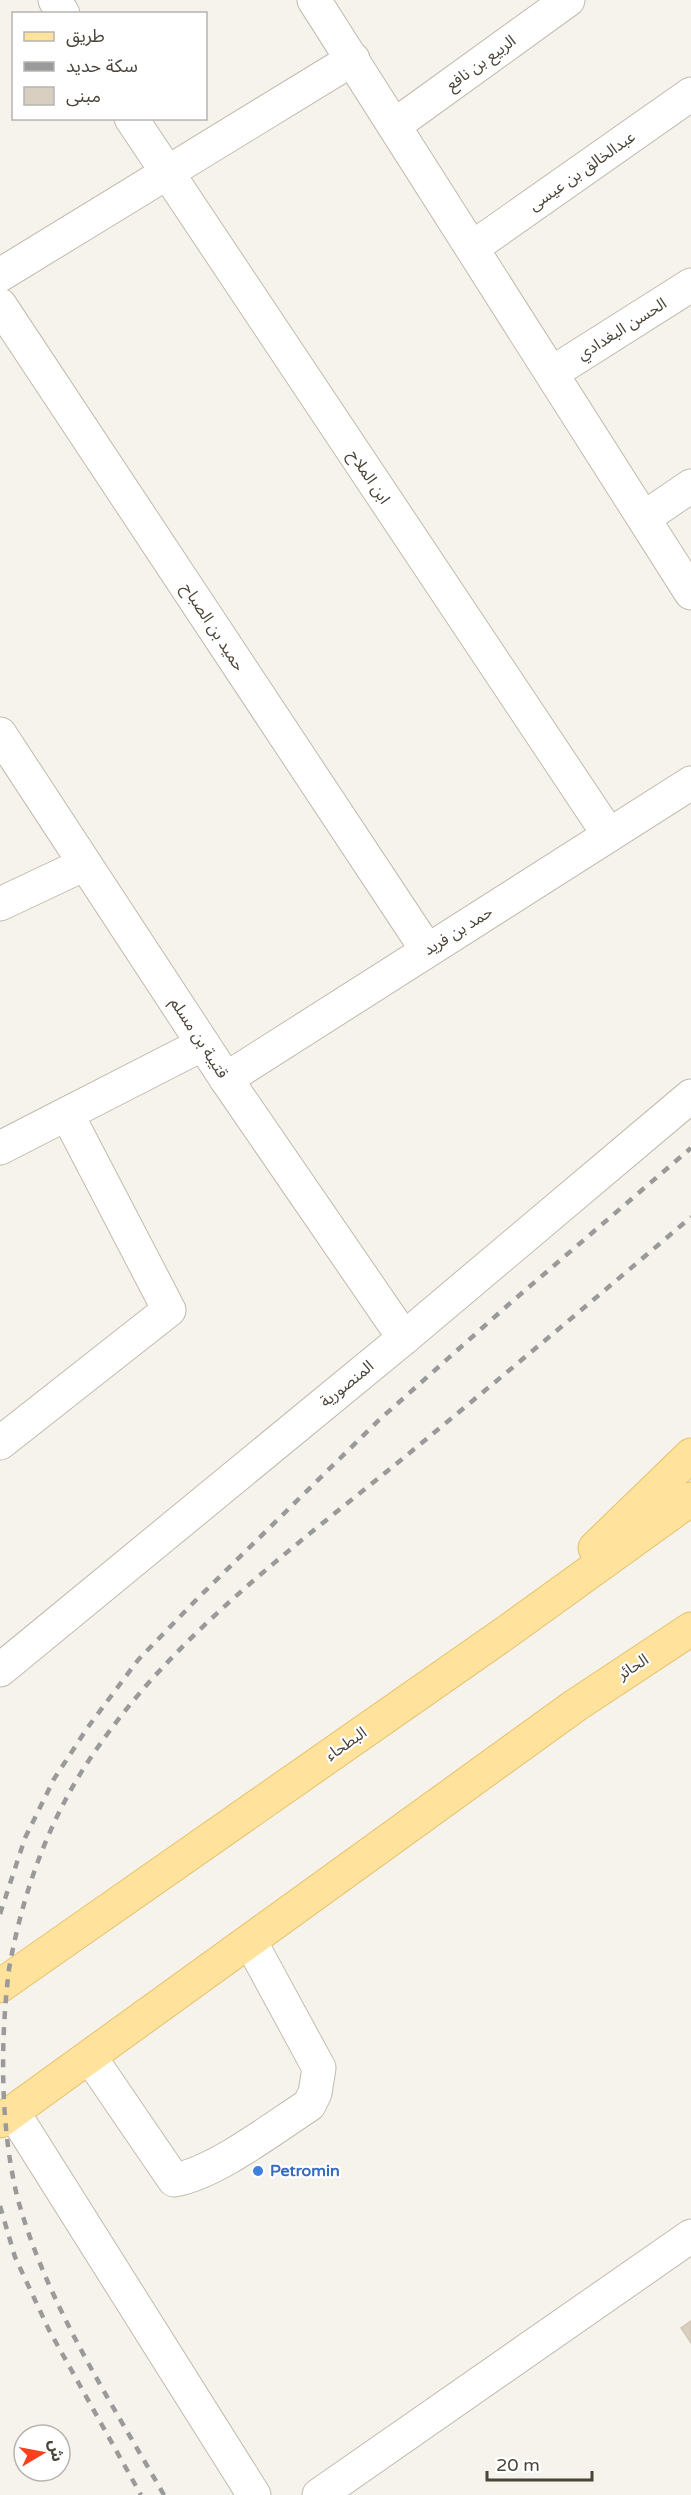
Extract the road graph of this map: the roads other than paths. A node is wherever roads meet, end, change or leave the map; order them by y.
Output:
1 (314, 0) edge
2 (568, 0) edge
3 (353, 59) junction
4 (691, 94) edge
5 (131, 120) edge
6 (395, 125) junction
7 (166, 173) junction
8 (472, 248) junction
9 (0, 275) edge
10 (691, 285) edge
11 (0, 304) edge
12 (552, 373) junction
13 (691, 486) edge
14 (644, 518) junction
15 (691, 593) edge
16 (0, 734) edge
17 (691, 783) edge
18 (609, 835) junction
19 (85, 864) junction
20 (0, 904) edge
21 (427, 950) junction
22 (203, 1044) junction
23 (226, 1079) junction
24 (691, 1096) edge
25 (66, 1114) junction
26 (0, 1148) edge
27 (404, 1338) junction
28 (0, 1443) edge
29 (691, 1455) edge
30 (691, 1499) edge
31 (691, 1629) edge
32 (508, 1631) junction
33 (691, 1639) edge
34 (0, 1670) edge
35 (576, 1705) junction
36 (250, 1941) junction
37 (0, 1986) edge
38 (90, 2057) junction
39 (6, 2116) edge
40 (691, 2236) edge
41 (254, 2495) edge
42 (319, 2495) edge

1 - 3 street
2 - 6 street, الربيع بن نافع
3 - 6 street
3 - 7 street
4 - 8 street, عبدالخالق بن عيسى
5 - 7 street, ابن الملاح
6 - 8 street
7 - 9 street
7 - 18 street, ابن الملاح
8 - 12 street
10 - 12 street, الحسن البغدادي
11 - 21 street, حميد بن الصباح
12 - 14 street
13 - 14 street
14 - 15 street
16 - 19 street, قتيبة بن مسلم
17 - 18 street, حمد بن فريد
18 - 21 street, حمد بن فريد
19 - 20 street
19 - 22 street, قتيبة بن مسلم
21 - 23 street, حمد بن فريد
22 - 23 street, قتيبة بن مسلم
22 - 25 street
23 - 27 street, قتيبة بن مسلم
24 - 27 street, المنصورية
25 - 26 street
25 - 28 street
27 - 34 street, المنصورية
29 - 32 main road
30 - 32 main road, البطحاء
31 - 35 main road, الحائر
32 - 37 main road, البطحاء
33 - 35 main road
35 - 36 main road
36 - 38 main road
36 - 38 street
38 - 39 main road
39 - 41 street
40 - 42 street

